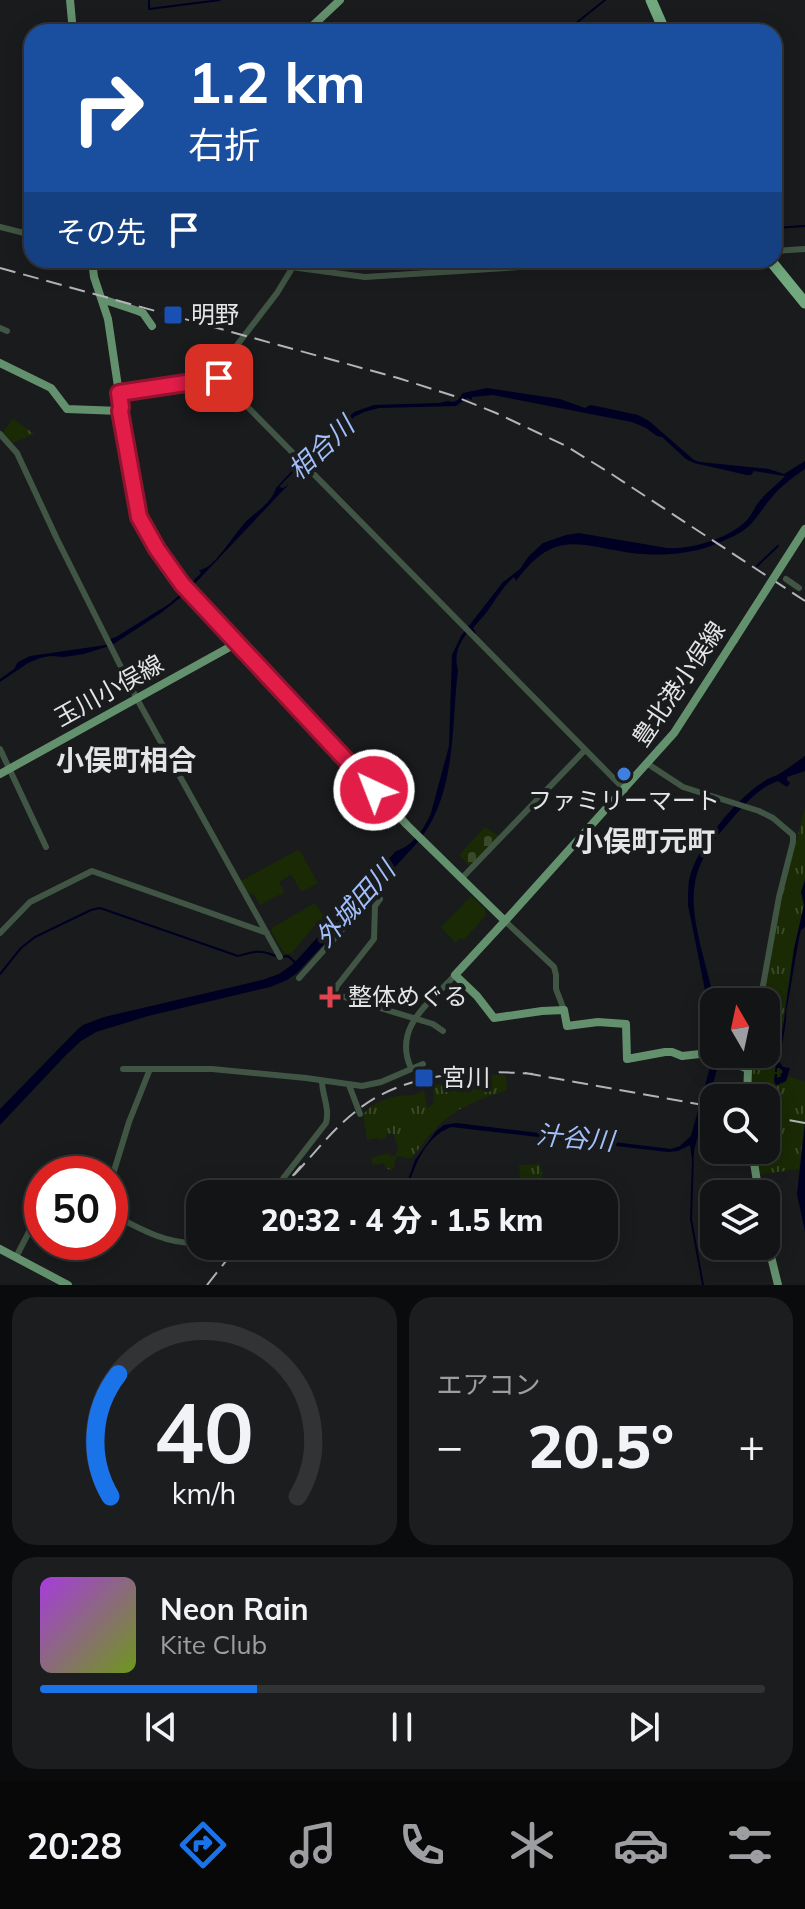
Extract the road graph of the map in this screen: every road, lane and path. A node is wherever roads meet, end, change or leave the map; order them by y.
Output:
1 (70, 0) edge
2 (340, 0) edge
3 (654, 0) edge
4 (72, 24) edge
5 (314, 24) edge
6 (664, 24) edge
7 (0, 227) edge
8 (24, 233) edge
9 (805, 249) edge
10 (782, 250) edge
11 (93, 268) edge
12 (291, 268) edge
13 (313, 268) edge
14 (506, 268) edge
15 (779, 268) edge
16 (102, 299) junction
17 (804, 301) edge
18 (152, 326) dead end
19 (0, 363) edge
20 (211, 379) junction
21 (119, 393) junction
22 (120, 411) junction
23 (0, 434) edge
24 (805, 529) edge
25 (786, 579) dead end
26 (799, 588) dead end
27 (223, 630) junction
28 (237, 643) junction
29 (225, 650) junction
30 (137, 699) junction
31 (0, 749) edge
32 (585, 750) junction
33 (648, 764) junction
34 (10, 770) junction
35 (0, 774) edge
36 (625, 790) junction
37 (46, 847) dead end
38 (461, 879) junction
39 (505, 921) junction
40 (0, 933) edge
41 (267, 933) junction
42 (280, 957) dead end
43 (455, 975) junction
44 (299, 978) dead end
45 (762, 988) edge
46 (564, 1010) junction
47 (415, 1019) junction
48 (443, 1031) dead end
49 (423, 1064) dead end
50 (411, 1068) junction
51 (123, 1069) dead end
52 (150, 1069) junction
53 (748, 1069) joint
54 (322, 1081) junction
55 (747, 1084) edge
56 (349, 1085) junction
57 (360, 1114) dead end
58 (119, 1156) edge
59 (282, 1180) edge
60 (128, 1222) edge
61 (24, 1242) edge
62 (186, 1243) edge
63 (0, 1249) edge
64 (16, 1257) junction
65 (772, 1260) edge
66 (68, 1285) edge
67 (778, 1285) edge

1 - 4 main road
2 - 5 main road
3 - 6 highway
7 - 8 street
9 - 10 street
11 - 16 main road
12 - 20 street
13 - 14 street
15 - 17 highway
16 - 18 main road
16 - 21 main road
19 - 22 main road
20 - 21 street
20 - 32 street
21 - 22 main road
22 - 27 main road
23 - 30 street
24 - 33 main road, 豊北港小俣線, bridge
25 - 26 street
27 - 28 main road
27 - 29 main road
28 - 29 main road, 玉川小俣線
28 - 38 main road
29 - 30 main road, 玉川小俣線
30 - 34 main road, 玉川小俣線
30 - 41 street
31 - 34 street
32 - 36 street
32 - 38 street
33 - 36 main road, 豊北港小俣線
33 - 45 street
34 - 35 main road, 玉川小俣線
34 - 37 street
36 - 39 main road, 豊北港小俣線
38 - 39 main road
39 - 43 main road, 豊北港小俣線
39 - 46 street
40 - 41 street
41 - 42 street
43 - 46 main road
43 - 47 street
44 - 47 street
46 - 53 main road
47 - 48 street
47 - 50 street
49 - 50 street
50 - 56 street
51 - 52 street
52 - 54 street
52 - 58 street
53 - 55 main road
54 - 56 street
54 - 59 street
56 - 57 street
60 - 62 street
61 - 64 street
63 - 64 main road
64 - 66 main road
65 - 67 main road

